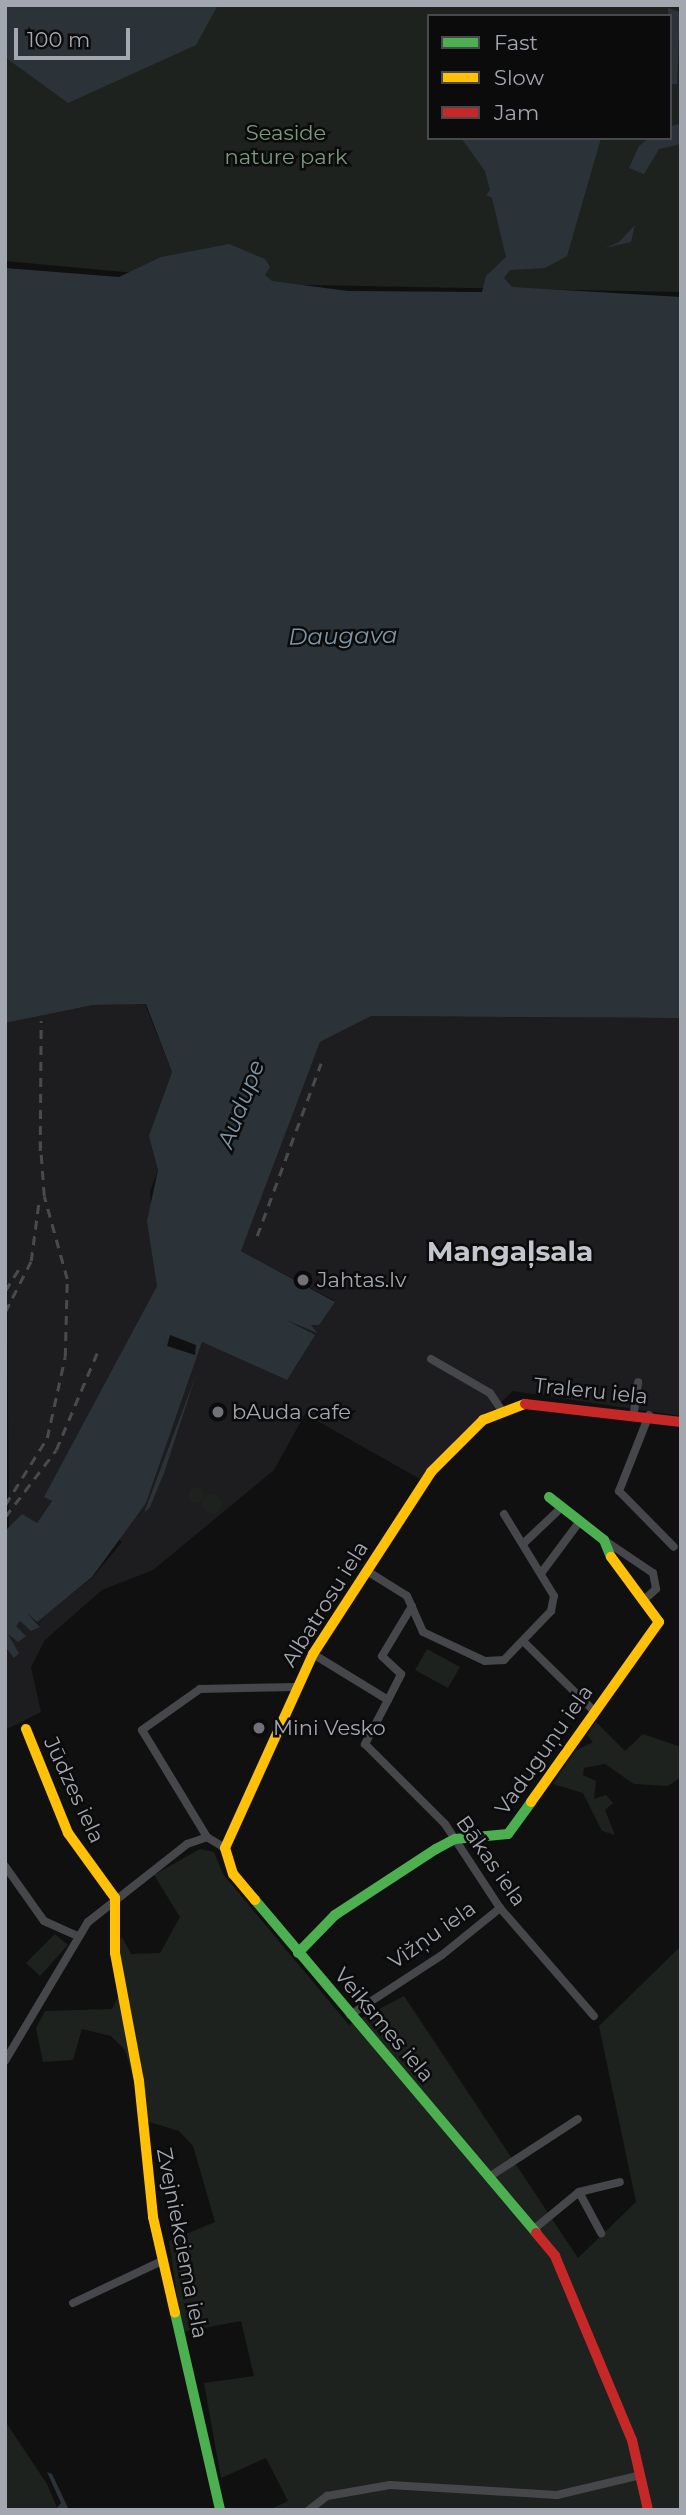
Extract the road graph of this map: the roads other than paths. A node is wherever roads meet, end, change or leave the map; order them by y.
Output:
1 (431, 1359) dead end
2 (638, 1382) dead end
3 (500, 1408) junction
4 (634, 1412) junction
5 (649, 1415) junction
6 (681, 1422) edge
7 (549, 1497) dead end
8 (562, 1507) junction
9 (504, 1514) dead end
10 (580, 1521) junction
11 (604, 1540) junction
12 (525, 1542) junction
13 (674, 1547) dead end
14 (367, 1571) junction
15 (542, 1572) junction
16 (646, 1598) junction
17 (412, 1606) junction
18 (523, 1642) junction
19 (313, 1654) junction
20 (296, 1687) junction
21 (388, 1700) junction
22 (595, 1712) junction
23 (26, 1729) dead end
24 (206, 1837) junction
25 (455, 1839) junction
26 (225, 1848) junction
27 (5, 1866) edge
28 (115, 1898) junction
29 (500, 1908) junction
30 (78, 1936) junction
31 (298, 1953) junction
32 (350, 2015) junction
33 (594, 2016) dead end
34 (5, 2061) edge
35 (578, 2119) dead end
36 (489, 2177) junction
37 (620, 2182) dead end
38 (579, 2192) junction
39 (534, 2229) junction
40 (601, 2233) dead end
41 (162, 2261) junction
42 (73, 2303) dead end
43 (641, 2475) junction
44 (220, 2510) edge
45 (309, 2510) edge
46 (648, 2510) edge

1 - 3 street
2 - 4 street
3 - 4 main road, Traleru iela
3 - 14 main road, Albatrosu iela
4 - 5 main road, Traleru iela
5 - 6 main road, Traleru iela
5 - 13 street
7 - 8 main road
8 - 10 main road
8 - 12 street
9 - 12 street
10 - 11 main road
10 - 15 street
11 - 16 main road
11 - 16 street
12 - 15 street
14 - 17 street
14 - 19 main road, Albatrosu iela
15 - 18 street
16 - 22 main road, Vaduguņu iela
17 - 18 street
17 - 21 street
18 - 22 street
19 - 20 main road, Albatrosu iela
19 - 21 street
20 - 24 street
20 - 26 main road, Albatrosu iela
21 - 25 street, Bākas iela
22 - 25 main road, Vaduguņu iela
23 - 28 main road, Jūdzes iela
24 - 26 street
24 - 28 street
25 - 29 street, Bākas iela
25 - 31 main road, Vaduguņu iela
26 - 31 main road, Veiksmes iela
27 - 30 street
28 - 30 street
28 - 41 main road, Zvejniekciema iela
29 - 32 street, Vižņu iela
29 - 33 street, Bākas iela
30 - 34 street
31 - 32 main road, Veiksmes iela
32 - 36 main road, Veiksmes iela
35 - 36 street
36 - 39 main road, Veiksmes iela
37 - 38 street
38 - 39 street
38 - 40 street
39 - 43 main road, Veiksmes iela
41 - 42 street
41 - 44 main road, Zvejniekciema iela
43 - 45 street
43 - 46 main road, Veiksmes iela

